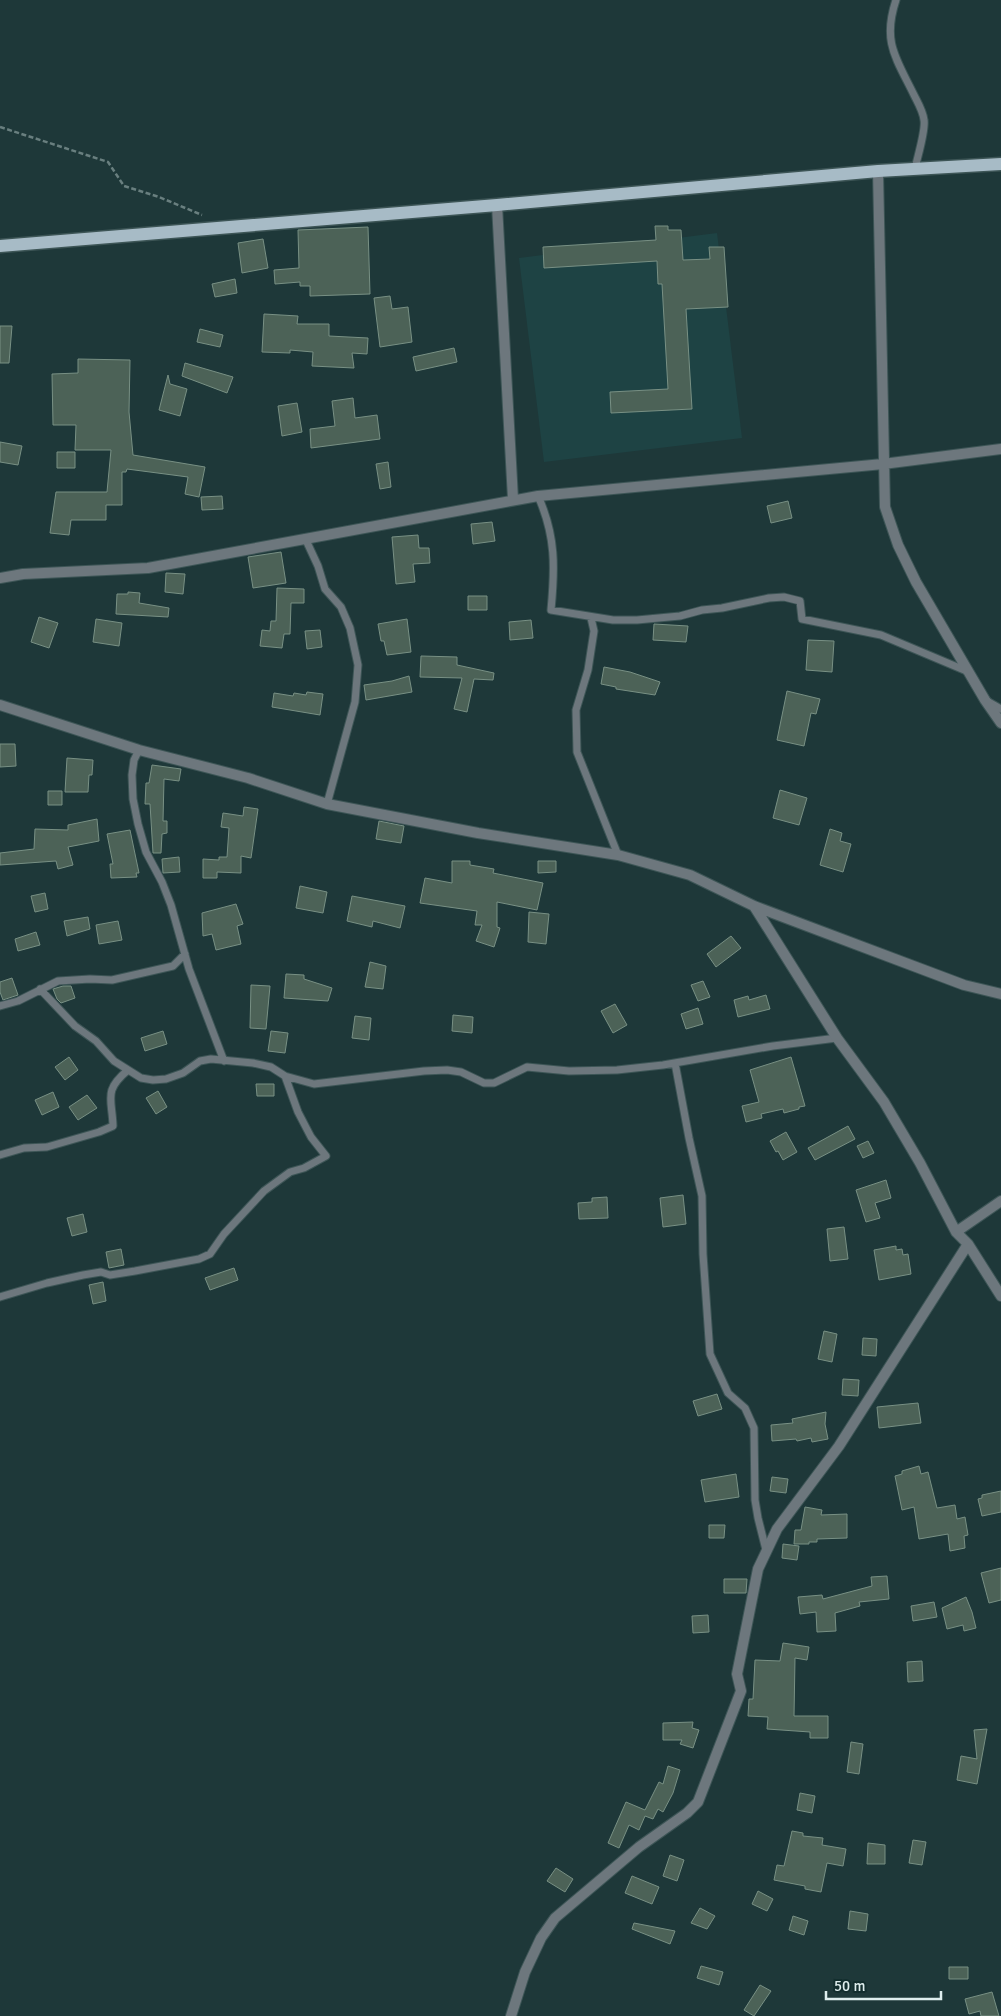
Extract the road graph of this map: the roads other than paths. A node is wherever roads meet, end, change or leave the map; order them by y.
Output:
1 (896, 0) edge
2 (1001, 164) edge
3 (915, 169) junction
4 (878, 171) junction
5 (497, 205) junction
6 (0, 246) edge
7 (1001, 449) edge
8 (883, 464) junction
9 (538, 496) junction
10 (513, 499) junction
11 (305, 538) junction
12 (0, 578) edge
13 (591, 618) junction
14 (969, 672) junction
15 (985, 700) junction
16 (0, 705) edge
17 (1001, 709) edge
18 (1001, 723) edge
19 (139, 750) junction
20 (327, 804) junction
21 (618, 855) junction
22 (754, 906) junction
23 (185, 954) junction
24 (40, 990) junction
25 (1001, 994) edge
26 (0, 1006) edge
27 (837, 1038) junction
28 (224, 1061) junction
29 (675, 1063) junction
30 (128, 1070) junction
31 (284, 1076) junction
32 (0, 1155) edge
33 (1001, 1201) edge
34 (956, 1232) junction
35 (968, 1244) junction
36 (1001, 1296) edge
37 (0, 1298) edge
38 (766, 1550) junction
39 (511, 2016) edge

1 - 3 lane
2 - 3 main road
3 - 4 main road
4 - 5 main road
4 - 8 street
5 - 6 main road
5 - 10 street
7 - 8 street
8 - 9 street
8 - 14 street
9 - 10 street
9 - 13 lane
10 - 11 street
11 - 12 street
11 - 20 lane
13 - 14 lane
13 - 21 lane
14 - 15 street
15 - 17 lane
15 - 18 street
16 - 19 street
19 - 20 street
19 - 23 lane
20 - 21 street
21 - 22 street
22 - 25 street
22 - 27 street
23 - 24 lane
23 - 28 lane
24 - 26 lane
24 - 30 lane
27 - 29 lane
27 - 34 street
28 - 30 lane
28 - 31 lane
29 - 31 lane
29 - 38 lane
30 - 32 lane
31 - 37 lane
33 - 34 street
34 - 35 street
35 - 36 street
35 - 38 street
38 - 39 street

